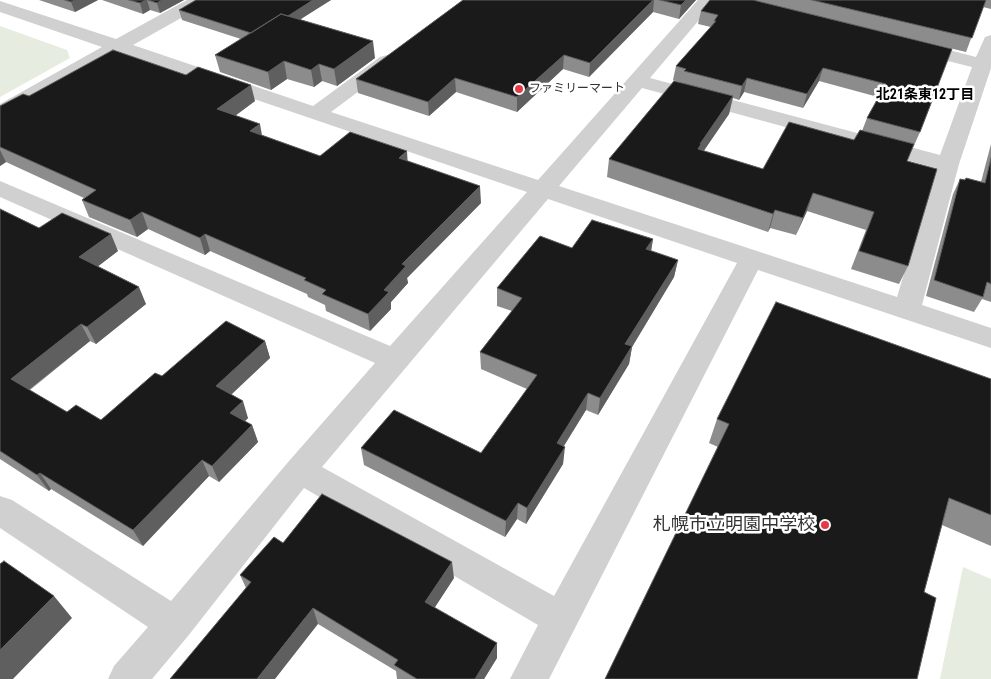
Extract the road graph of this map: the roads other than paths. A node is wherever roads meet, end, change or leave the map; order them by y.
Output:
1 (200, 0) edge
2 (707, 0) edge
3 (0, 6) edge
4 (991, 41) edge
5 (898, 43) edge
6 (117, 46) junction
7 (404, 48) edge
8 (983, 64) junction
9 (637, 81) junction
10 (0, 112) edge
11 (316, 114) junction
12 (948, 164) junction
13 (0, 188) edge
14 (543, 189) junction
15 (752, 258) junction
16 (906, 310) junction
17 (991, 338) edge
18 (395, 360) junction
19 (300, 470) junction
20 (0, 510) edge
21 (561, 619) junction
22 (175, 624) junction
23 (127, 679) edge
24 (529, 679) edge

1 - 6 street
2 - 9 street
3 - 6 street
4 - 8 street
5 - 8 street
6 - 10 street
6 - 11 street
7 - 11 street
8 - 12 street
9 - 12 street
9 - 14 street
11 - 14 street
12 - 16 street
13 - 18 street
14 - 15 street
14 - 18 street
15 - 16 street
15 - 21 street
16 - 17 street
18 - 19 street
19 - 21 street
19 - 22 street
20 - 22 street
21 - 24 street
22 - 23 street

